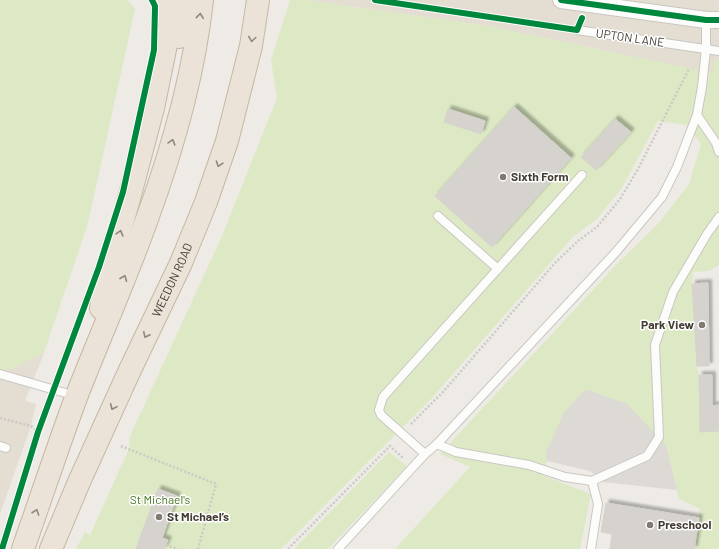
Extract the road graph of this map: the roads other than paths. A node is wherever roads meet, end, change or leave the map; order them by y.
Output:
1 (167, 0) edge
2 (185, 0) edge
3 (202, 0) edge
4 (258, 0) edge
5 (568, 1) edge
6 (712, 20) edge
7 (577, 30) dead end
8 (706, 49) junction
9 (719, 51) edge
10 (697, 115) junction
11 (719, 152) edge
12 (582, 174) dead end
13 (438, 216) dead end
14 (719, 218) edge
15 (142, 231) junction
16 (498, 269) junction
17 (94, 353) junction
18 (1, 376) edge
19 (77, 396) junction
20 (437, 444) junction
21 (425, 454) junction
22 (592, 481) junction
23 (23, 549) edge
24 (51, 549) edge
25 (338, 549) edge
26 (590, 549) edge

17 -> 1 highway
2 - 15 highway
15 -> 3 highway
4 -> 24 highway, WEEDON ROAD
5 - 6 street
6 - 8 lane
7 - 8 lane, UPTON LANE
8 - 9 lane, UPTON LANE
8 - 10 lane
10 - 11 lane
10 - 20 lane
12 - 16 lane
13 - 16 lane
14 - 22 lane
17 -> 15 highway
16 - 21 lane
17 - 19 highway
18 - 19 lane
23 -> 19 highway
20 - 21 lane
20 - 22 lane
21 - 25 lane
22 - 26 lane

